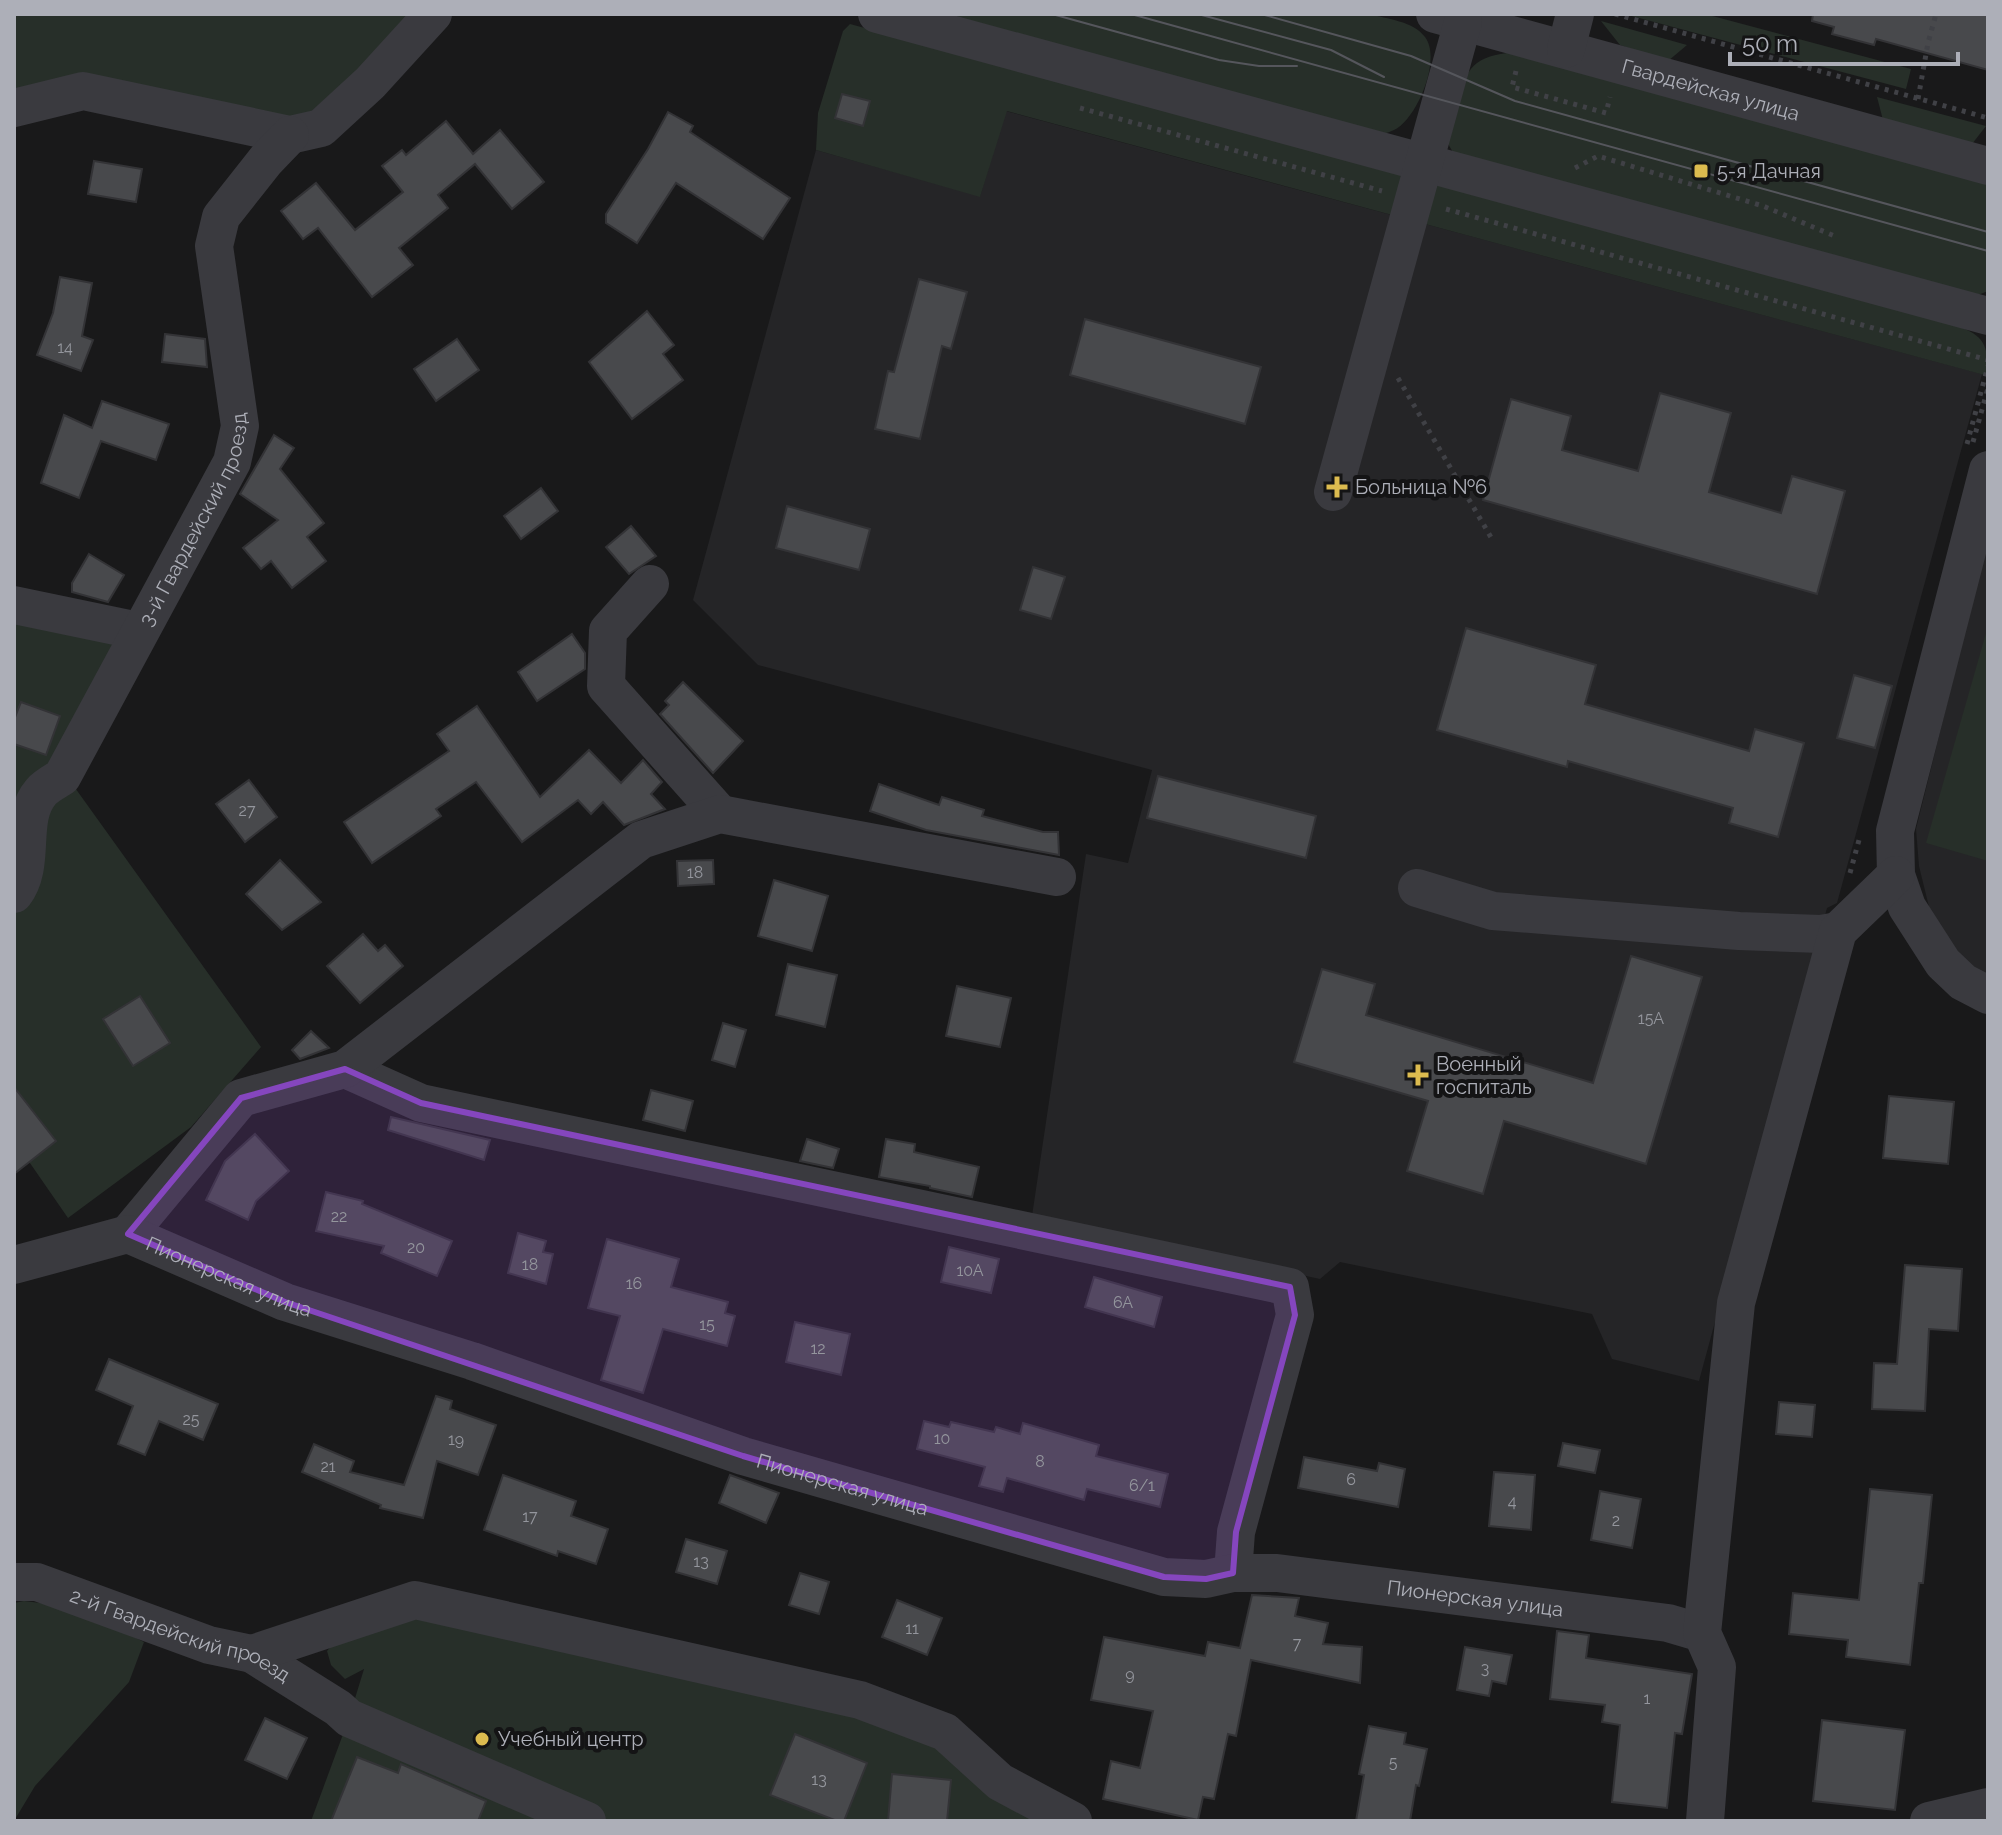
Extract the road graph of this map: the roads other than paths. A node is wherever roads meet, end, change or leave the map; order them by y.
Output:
1 (433, 14) edge
2 (877, 14) edge
3 (1449, 18) edge
4 (1570, 31) edge
5 (14, 108) edge
6 (290, 135) junction
7 (1424, 163) junction
8 (1988, 166) edge
9 (1988, 316) edge
10 (1988, 470) edge
11 (1333, 492) dead end
12 (650, 584) dead end
13 (1974, 588) edge
14 (14, 605) edge
15 (139, 631) junction
16 (720, 814) junction
17 (1896, 875) junction
18 (1057, 877) dead end
19 (1417, 888) dead end
20 (14, 894) edge
21 (1838, 931) junction
22 (1988, 995) edge
23 (345, 1069) junction
24 (128, 1234) junction
25 (14, 1265) edge
26 (1233, 1573) junction
27 (20, 1580) edge
28 (1702, 1633) junction
29 (252, 1654) junction
30 (1988, 1807) edge
31 (587, 1821) edge
32 (1073, 1821) edge
33 (1705, 1821) edge
34 (1929, 1821) edge

1 - 6 street
2 - 7 street
3 - 4 street, Гвардейская улица
3 - 7 street
4 - 8 street, Гвардейская улица
5 - 6 street
6 - 15 street, 3-й Гвардейский проезд
7 - 9 street
7 - 11 street
10 - 13 street
12 - 16 street
13 - 17 street
14 - 15 street
15 - 20 street, 3-й Гвардейский проезд
16 - 18 street
16 - 23 street
17 - 21 street
17 - 22 street
19 - 21 street
21 - 28 street
23 - 24 street
23 - 26 street
24 - 25 street, Пионерская улица
24 - 26 street, Пионерская улица
26 - 28 street, Пионерская улица
27 - 29 street, 2-й Гвардейский проезд
28 - 33 street
29 - 31 street, 2-й Гвардейский проезд
29 - 32 street
30 - 34 street

